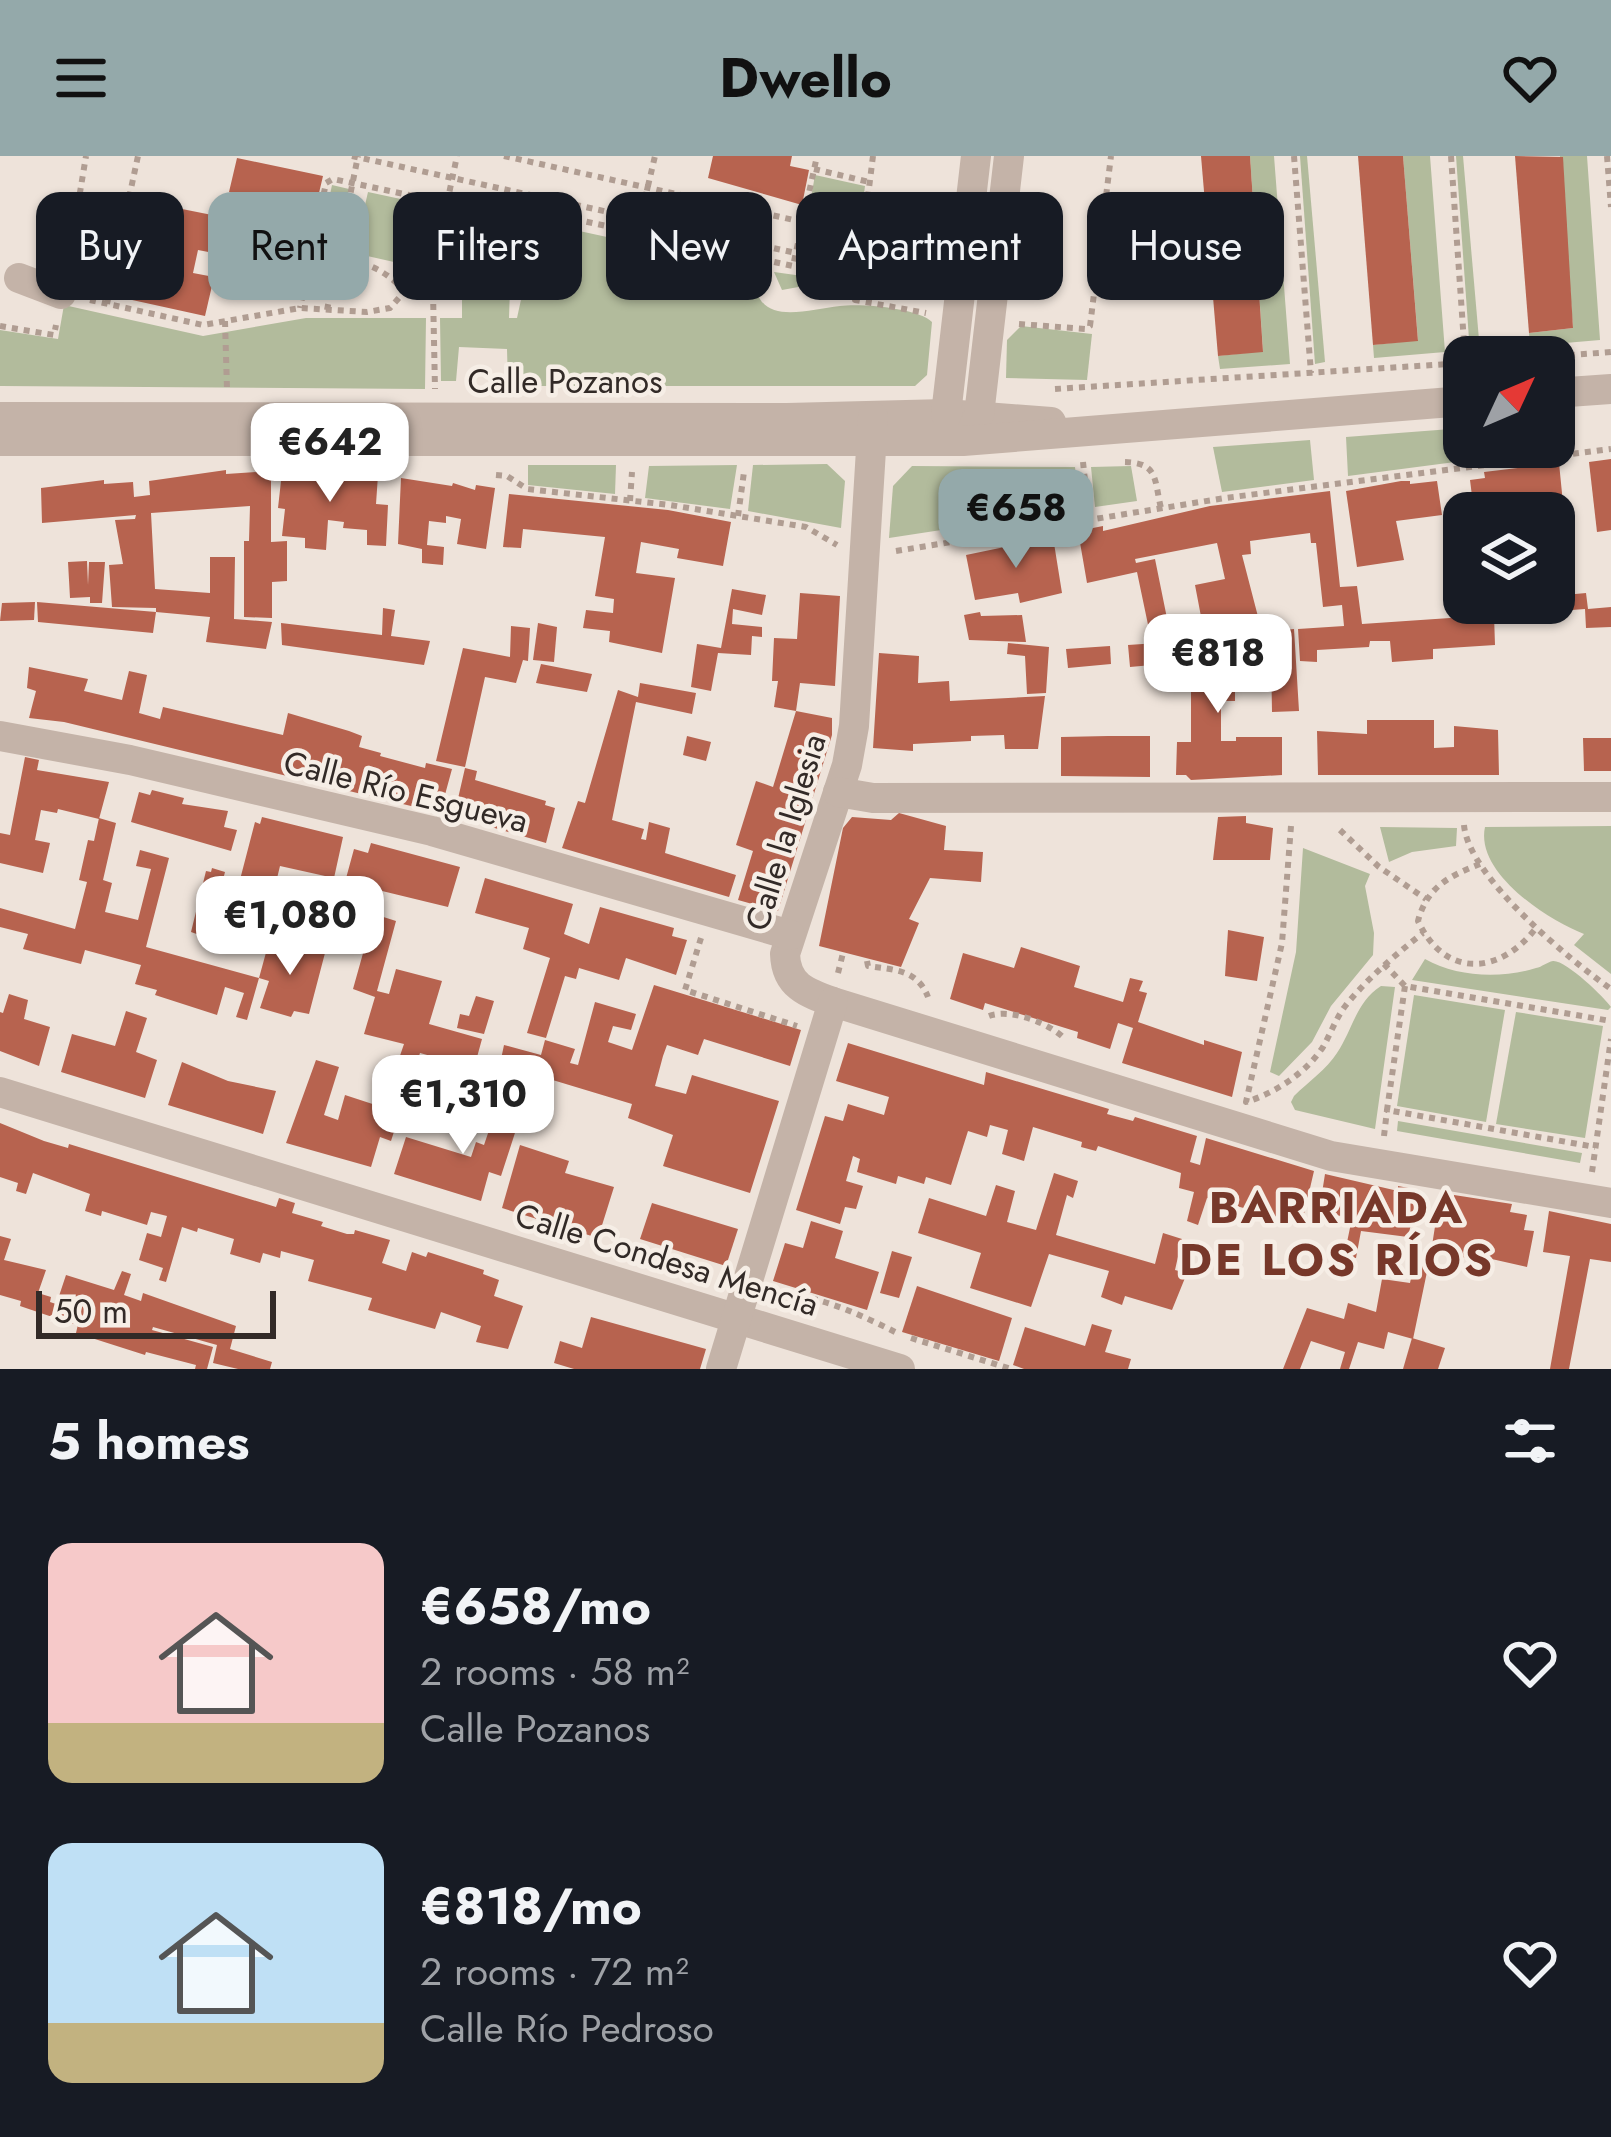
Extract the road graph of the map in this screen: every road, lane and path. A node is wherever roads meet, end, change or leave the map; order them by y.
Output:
1 (138, 156) edge
2 (356, 156) edge
3 (457, 156) edge
4 (504, 156) edge
5 (655, 156) edge
6 (817, 156) edge
7 (873, 156) edge
8 (976, 156) edge
9 (1009, 156) edge
10 (1111, 156) edge
11 (1294, 156) edge
12 (1450, 156) edge
13 (1607, 156) edge
14 (814, 169) junction
15 (452, 178) junction
16 (353, 183) junction
17 (869, 183) junction
18 (647, 188) junction
19 (130, 192) edge
20 (324, 192) edge
21 (351, 192) edge
22 (395, 192) edge
23 (449, 192) edge
24 (515, 192) edge
25 (646, 192) edge
26 (809, 192) edge
27 (1611, 207) edge
28 (796, 220) edge
29 (772, 248) edge
30 (796, 253) joint
31 (772, 262) edge
32 (19, 278) dead end
33 (36, 284) edge
34 (89, 300) edge
35 (108, 300) edge
36 (302, 300) edge
37 (329, 300) edge
38 (397, 300) edge
39 (433, 300) edge
40 (107, 304) junction
41 (300, 308) junction
42 (327, 310) junction
43 (946, 312) junction
44 (1001, 317) junction
45 (225, 321) junction
46 (1464, 336) edge
47 (1611, 352) edge
48 (1575, 355) edge
49 (1311, 373) dead end
50 (1611, 388) edge
51 (1575, 392) edge
52 (435, 393) dead end
53 (229, 394) dead end
54 (1443, 403) edge
55 (946, 414) junction
56 (0, 417) edge
57 (971, 428) junction
58 (873, 429) junction
59 (0, 441) edge
60 (1611, 448) edge
61 (746, 462) dead end
62 (1083, 462) dead end
63 (1107, 462) dead end
64 (633, 463) dead end
65 (490, 474) dead end
66 (630, 501) junction
67 (1160, 508) junction
68 (738, 516) junction
69 (1089, 519) junction
70 (865, 553) junction
71 (0, 736) edge
72 (838, 792) junction
73 (1611, 797) edge
74 (1291, 812) dead end
75 (1463, 812) dead end
76 (1336, 826) dead end
77 (1480, 864) junction
78 (1426, 899) junction
79 (701, 926) dead end
80 (1536, 928) junction
81 (1423, 933) junction
82 (790, 935) junction
83 (844, 953) dead end
84 (867, 961) dead end
85 (1384, 964) junction
86 (839, 968) dead end
87 (1405, 986) junction
88 (832, 987) junction
89 (1611, 989) edge
90 (912, 992) dead end
91 (928, 997) junction
92 (949, 1004) dead end
93 (989, 1016) dead end
94 (1611, 1021) edge
95 (804, 1031) dead end
96 (1065, 1039) dead end
97 (1611, 1039) edge
98 (0, 1092) edge
99 (1387, 1110) junction
100 (1382, 1144) dead end
101 (1595, 1148) junction
102 (1592, 1170) dead end
103 (1611, 1202) edge
104 (779, 1294) dead end
105 (736, 1316) junction
106 (721, 1369) edge
107 (900, 1369) edge
108 (1011, 1369) edge

1 - 19 path
2 - 15 path
2 - 16 path
3 - 15 path
4 - 18 path
5 - 18 path
6 - 14 path
7 - 17 path
8 - 43 street
9 - 44 street
10 - 44 path
11 - 49 path
12 - 46 path
13 - 27 path
14 - 17 path
14 - 26 path
15 - 23 path
15 - 24 path
16 - 20 path
16 - 21 path
16 - 22 path
17 - 43 path
18 - 25 path
18 - 28 path
29 - 30 path
30 - 31 path
32 - 33 street
34 - 40 path
35 - 40 path
36 - 41 path
37 - 42 path
38 - 42 path
39 - 52 path
40 - 45 path
41 - 42 path
41 - 45 path
43 - 44 street
43 - 55 street
44 - 57 street
45 - 53 path
47 - 48 path
50 - 51 street
54 - 57 street, Calle Pozanos
55 - 57 street, Calle Pozanos
55 - 58 street, Calle Pozanos
56 - 58 street, Calle Pozanos
57 - 58 street, Calle Pozanos
58 - 59 street, Calle Pozanos
58 - 70 street, Calle la Iglesia
60 - 67 path
61 - 68 path
62 - 69 path
63 - 67 path
64 - 66 path
65 - 66 path
66 - 68 path
67 - 69 path
68 - 70 path
69 - 70 path
70 - 72 street, Calle la Iglesia
71 - 82 street, Calle Río Esgueva
72 - 73 street
72 - 82 street, Calle la Iglesia
74 - 85 path
75 - 77 path
76 - 78 path
77 - 78 path
77 - 80 path
78 - 81 path
79 - 95 path
80 - 81 path
80 - 89 path
81 - 85 path
82 - 88 street, Calle la Iglesia
83 - 86 path
84 - 91 path
85 - 87 path
87 - 94 path
87 - 99 path
88 - 103 street
88 - 105 street
90 - 91 path
91 - 92 path
93 - 96 path
97 - 101 path
98 - 105 street, Calle Condesa Mencía
99 - 100 path
99 - 101 path
101 - 102 path
104 - 108 path
105 - 106 street
105 - 107 street, Calle Condesa Mencía

